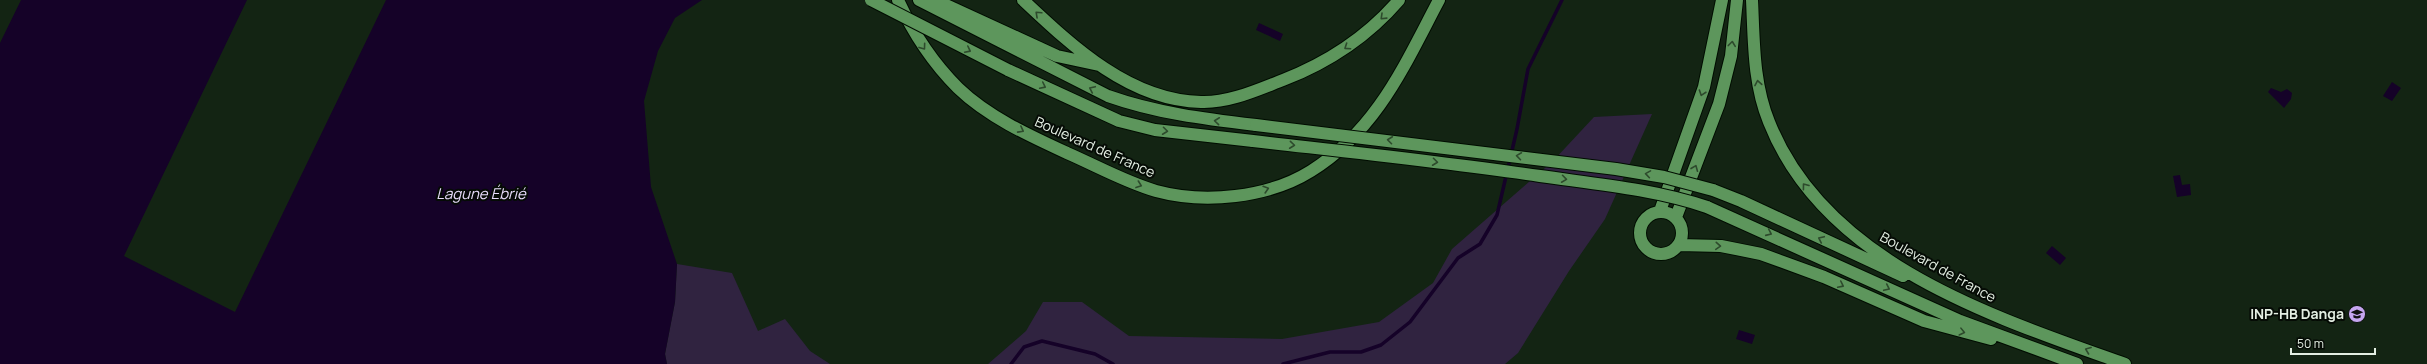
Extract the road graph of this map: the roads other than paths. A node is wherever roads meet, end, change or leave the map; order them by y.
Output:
1 (871, 0) edge
2 (898, 0) edge
3 (919, 0) edge
4 (935, 0) edge
5 (1023, 0) edge
6 (1398, 0) edge
7 (1439, 0) edge
8 (1722, 0) edge
9 (1737, 0) edge
10 (1752, 0) edge
11 (1102, 66) junction
12 (1108, 96) junction
13 (1200, 102) junction
14 (1660, 211) junction
15 (1676, 217) junction
16 (1679, 245) junction
17 (1971, 306) junction
18 (2026, 346) junction
19 (2077, 364) edge
20 (2125, 364) edge

1 -> 18 main road, bridge
2 -> 7 main road, Boulevard de France
12 -> 3 main road
4 - 11 main road
11 -> 5 main road
6 -> 13 main road
8 -> 14 main road
15 -> 9 main road
17 -> 10 main road, Boulevard de France
11 - 13 main road
12 - 13 main road
17 -> 12 main road, bridge
14 - 15 main road
14 - 16 main road
15 - 16 main road
16 -> 18 main road
20 -> 17 main road, Boulevard de France
18 - 19 main road

